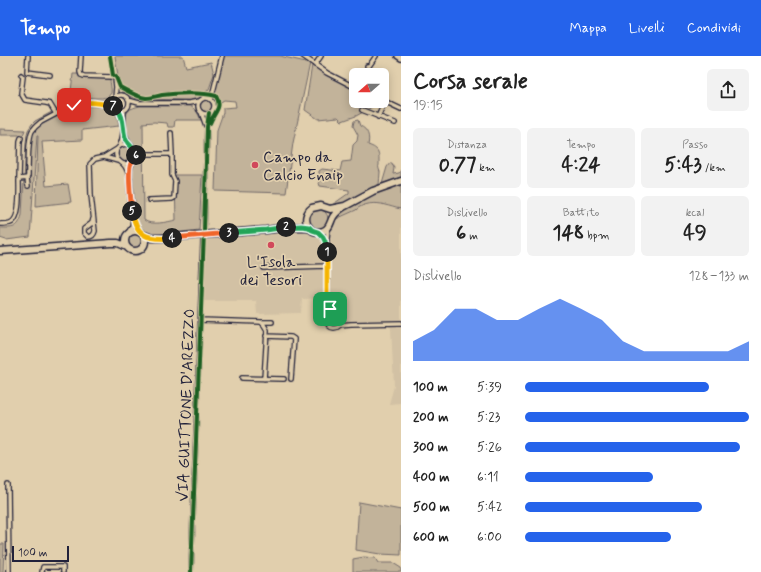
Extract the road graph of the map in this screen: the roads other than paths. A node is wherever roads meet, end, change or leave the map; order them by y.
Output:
1 (28, 56) edge
2 (80, 56) edge
3 (222, 56) edge
4 (303, 56) edge
5 (321, 56) edge
6 (376, 56) edge
7 (398, 56) edge
8 (401, 58) edge
9 (315, 65) junction
10 (367, 66) dead end
11 (21, 75) dead end
12 (50, 75) dead end
13 (349, 84) edge
14 (116, 87) junction
15 (121, 95) junction
16 (114, 99) junction
17 (209, 99) junction
18 (128, 100) junction
19 (200, 101) junction
20 (139, 103) junction
21 (189, 103) junction
22 (389, 103) edge
23 (102, 104) junction
24 (114, 106) junction
25 (198, 106) junction
26 (380, 108) edge
27 (125, 109) junction
28 (401, 109) edge
29 (118, 110) junction
30 (362, 110) dead end
31 (201, 112) junction
32 (209, 113) junction
33 (56, 114) junction
34 (378, 116) junction
35 (123, 122) junction
36 (394, 123) dead end
37 (207, 127) junction
38 (123, 131) junction
39 (171, 133) dead end
40 (22, 138) dead end
41 (129, 144) junction
42 (118, 148) junction
43 (136, 153) junction
44 (172, 154) junction
45 (104, 157) junction
46 (118, 160) junction
47 (131, 163) junction
48 (124, 164) junction
49 (27, 178) junction
50 (130, 178) junction
51 (20, 179) junction
52 (401, 181) edge
53 (28, 186) dead end
54 (148, 200) dead end
55 (345, 206) junction
56 (326, 208) junction
57 (133, 217) junction
58 (306, 217) junction
59 (93, 219) junction
60 (330, 223) junction
61 (0, 224) edge
62 (290, 227) junction
63 (309, 227) junction
64 (204, 231) dead end
65 (318, 232) junction
66 (142, 233) junction
67 (127, 234) junction
68 (162, 238) junction
69 (203, 239) dead end
70 (110, 243) junction
71 (145, 244) junction
72 (327, 246) junction
73 (127, 247) junction
74 (0, 251) edge
75 (327, 266) junction
76 (264, 268) dead end
77 (331, 315) junction
78 (200, 320) junction
79 (340, 320) junction
80 (261, 322) junction
81 (272, 322) dead end
82 (401, 323) edge
83 (350, 324) junction
84 (339, 325) junction
85 (266, 336) junction
86 (242, 378) dead end
87 (264, 379) junction
88 (284, 379) dead end
89 (291, 379) dead end
90 (8, 485) dead end
91 (8, 572) edge
92 (42, 572) edge
93 (63, 572) edge
94 (191, 572) edge

1 - 12 street
2 - 14 street
3 - 17 street
4 - 9 street
5 - 9 street
6 - 10 street
7 - 8 main road
9 - 13 street
11 - 33 street
14 - 15 street
14 - 16 street
15 - 16 street
15 - 18 street
16 - 23 street
16 - 24 street
17 - 19 street
17 - 32 street
18 - 20 street
18 - 27 street
19 - 21 street
19 - 25 street
20 - 21 street
20 - 27 street
21 - 25 street
22 - 28 street
23 - 24 street
23 - 33 street
24 - 29 street
25 - 31 street
26 - 34 street
27 - 29 street
27 - 35 street
29 - 35 street
30 - 34 street
31 - 32 street
31 - 37 street
32 - 37 street
33 - 49 street
34 - 36 street
35 - 38 street
37 - 64 street
38 - 41 street
38 - 42 street
39 - 44 street
40 - 51 street
41 - 42 street
41 - 43 street
42 - 45 street
42 - 46 street
43 - 44 street
43 - 47 street
44 - 54 street
45 - 46 street
45 - 59 street
46 - 48 street
47 - 48 street
47 - 50 street
48 - 50 street
49 - 51 street
49 - 53 street
50 - 57 street
51 - 61 street
52 - 55 main road
55 - 56 main road
55 - 60 main road
56 - 58 main road
56 - 60 main road
57 - 66 street
57 - 67 street
58 - 62 main road
58 - 63 main road
59 - 59 street
60 - 65 main road
60 - 72 street
62 - 63 main road
62 - 68 main road
63 - 65 main road
65 - 72 street
66 - 67 main road
66 - 68 main road
66 - 71 main road
67 - 70 main road
67 - 73 main road
68 - 71 main road
69 - 78 street, VIA GUITTONE D'AREZZO
70 - 73 main road
70 - 74 main road
71 - 73 main road
72 - 75 street
75 - 76 street
75 - 77 street
77 - 79 street
77 - 84 street
78 - 80 street
78 - 94 street, VIA GUITTONE D'AREZZO
79 - 83 street
79 - 84 street
80 - 81 street
80 - 85 street
82 - 83 street
83 - 84 street
85 - 87 street
85 - 89 street
86 - 87 street
87 - 88 street
90 - 91 street
92 - 93 street

